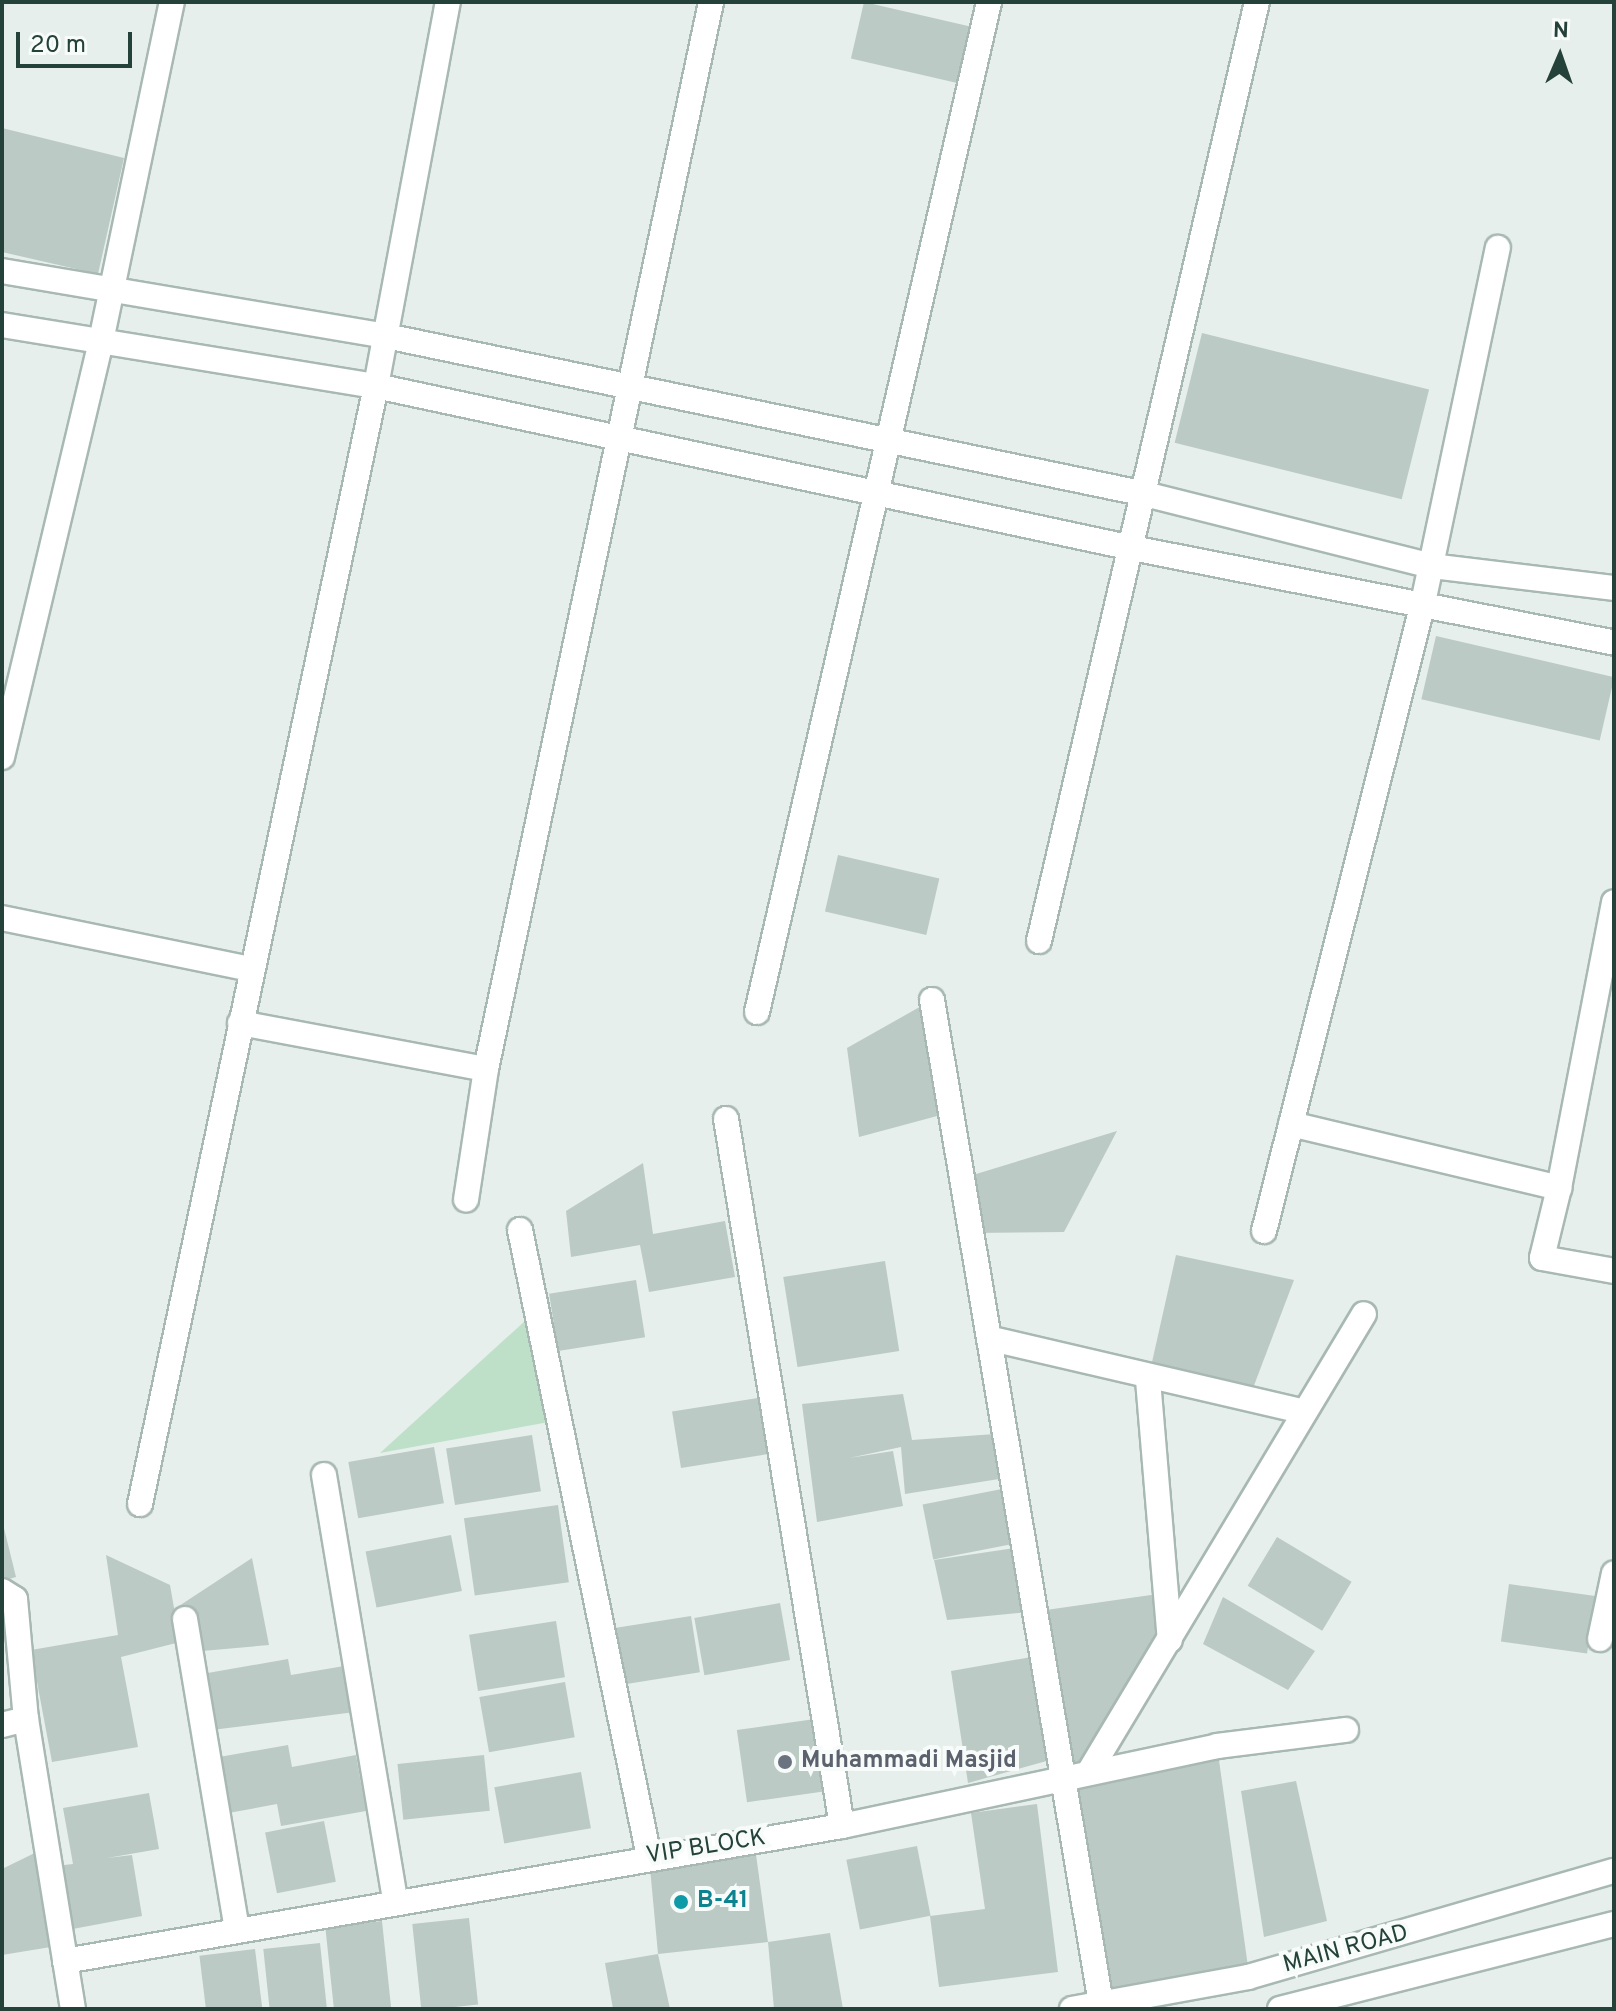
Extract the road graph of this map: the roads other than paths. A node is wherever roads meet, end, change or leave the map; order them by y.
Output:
1 (172, 2) edge
2 (448, 2) edge
3 (711, 2) edge
4 (989, 2) edge
5 (1257, 2) edge
6 (1498, 248) dead end
7 (2, 271) edge
8 (113, 288) junction
9 (2, 325) edge
10 (386, 336) junction
11 (101, 341) junction
12 (376, 386) junction
13 (628, 391) junction
14 (618, 436) junction
15 (892, 442) junction
16 (881, 491) junction
17 (1141, 493) junction
18 (1132, 548) junction
19 (1432, 566) junction
20 (1614, 588) edge
21 (1423, 603) junction
22 (1614, 643) edge
23 (2, 757) edge
24 (1614, 902) edge
25 (2, 918) edge
26 (1039, 941) dead end
27 (251, 969) junction
28 (932, 1000) dead end
29 (757, 1012) dead end
30 (240, 1023) junction
31 (486, 1069) junction
32 (726, 1119) dead end
33 (1291, 1124) junction
34 (1559, 1188) junction
35 (466, 1199) dead end
36 (520, 1230) dead end
37 (1264, 1231) dead end
38 (1614, 1271) edge
39 (1364, 1314) dead end
40 (992, 1339) junction
41 (1148, 1380) junction
42 (1301, 1411) junction
43 (324, 1475) dead end
44 (140, 1504) dead end
45 (1614, 1573) edge
46 (2, 1591) edge
47 (185, 1619) dead end
48 (1600, 1639) dead end
49 (1170, 1640) junction
50 (26, 1719) junction
51 (2, 1725) edge
52 (1346, 1730) dead end
53 (1079, 1776) junction
54 (842, 1826) junction
55 (649, 1857) junction
56 (1614, 1871) edge
57 (395, 1900) junction
58 (1614, 1924) edge
59 (237, 1931) junction
60 (65, 1961) junction
61 (1140, 2004) edge
62 (1101, 2006) edge
63 (73, 2009) edge
64 (1072, 2009) edge
65 (1280, 2009) edge

1 - 8 street
2 - 10 street
3 - 13 street
4 - 15 street
5 - 17 street
6 - 19 street
7 - 8 street
8 - 10 street
8 - 11 street
9 - 11 street
10 - 12 street
10 - 13 street
11 - 12 street
11 - 23 street
12 - 14 street
12 - 27 street
13 - 14 street
13 - 15 street
14 - 16 street
14 - 31 street
15 - 16 street
15 - 17 street
16 - 18 street
16 - 29 street
17 - 18 street
17 - 19 street
18 - 21 street
18 - 26 street
19 - 20 street
19 - 21 street
21 - 22 street
21 - 33 street
24 - 34 street
25 - 27 street
27 - 30 street
28 - 40 street
30 - 31 street
30 - 44 street
31 - 35 street
32 - 54 street
33 - 34 street
33 - 37 street
34 - 38 street
36 - 55 street
39 - 42 street
40 - 41 street
40 - 53 street
41 - 42 street
41 - 49 street
42 - 49 street
43 - 57 street
45 - 48 street
46 - 50 street
47 - 59 street
49 - 53 street
50 - 51 street
50 - 60 street
52 - 53 street, VIP BLOCK
53 - 54 street, VIP BLOCK
53 - 62 street
54 - 55 street, VIP BLOCK
55 - 57 street, VIP BLOCK
56 - 61 street, MAIN ROAD
57 - 59 street, VIP BLOCK
58 - 65 street, MAIN ROAD
59 - 60 street, VIP BLOCK
60 - 63 street
61 - 62 street, MAIN ROAD
62 - 64 street, MAIN ROAD

